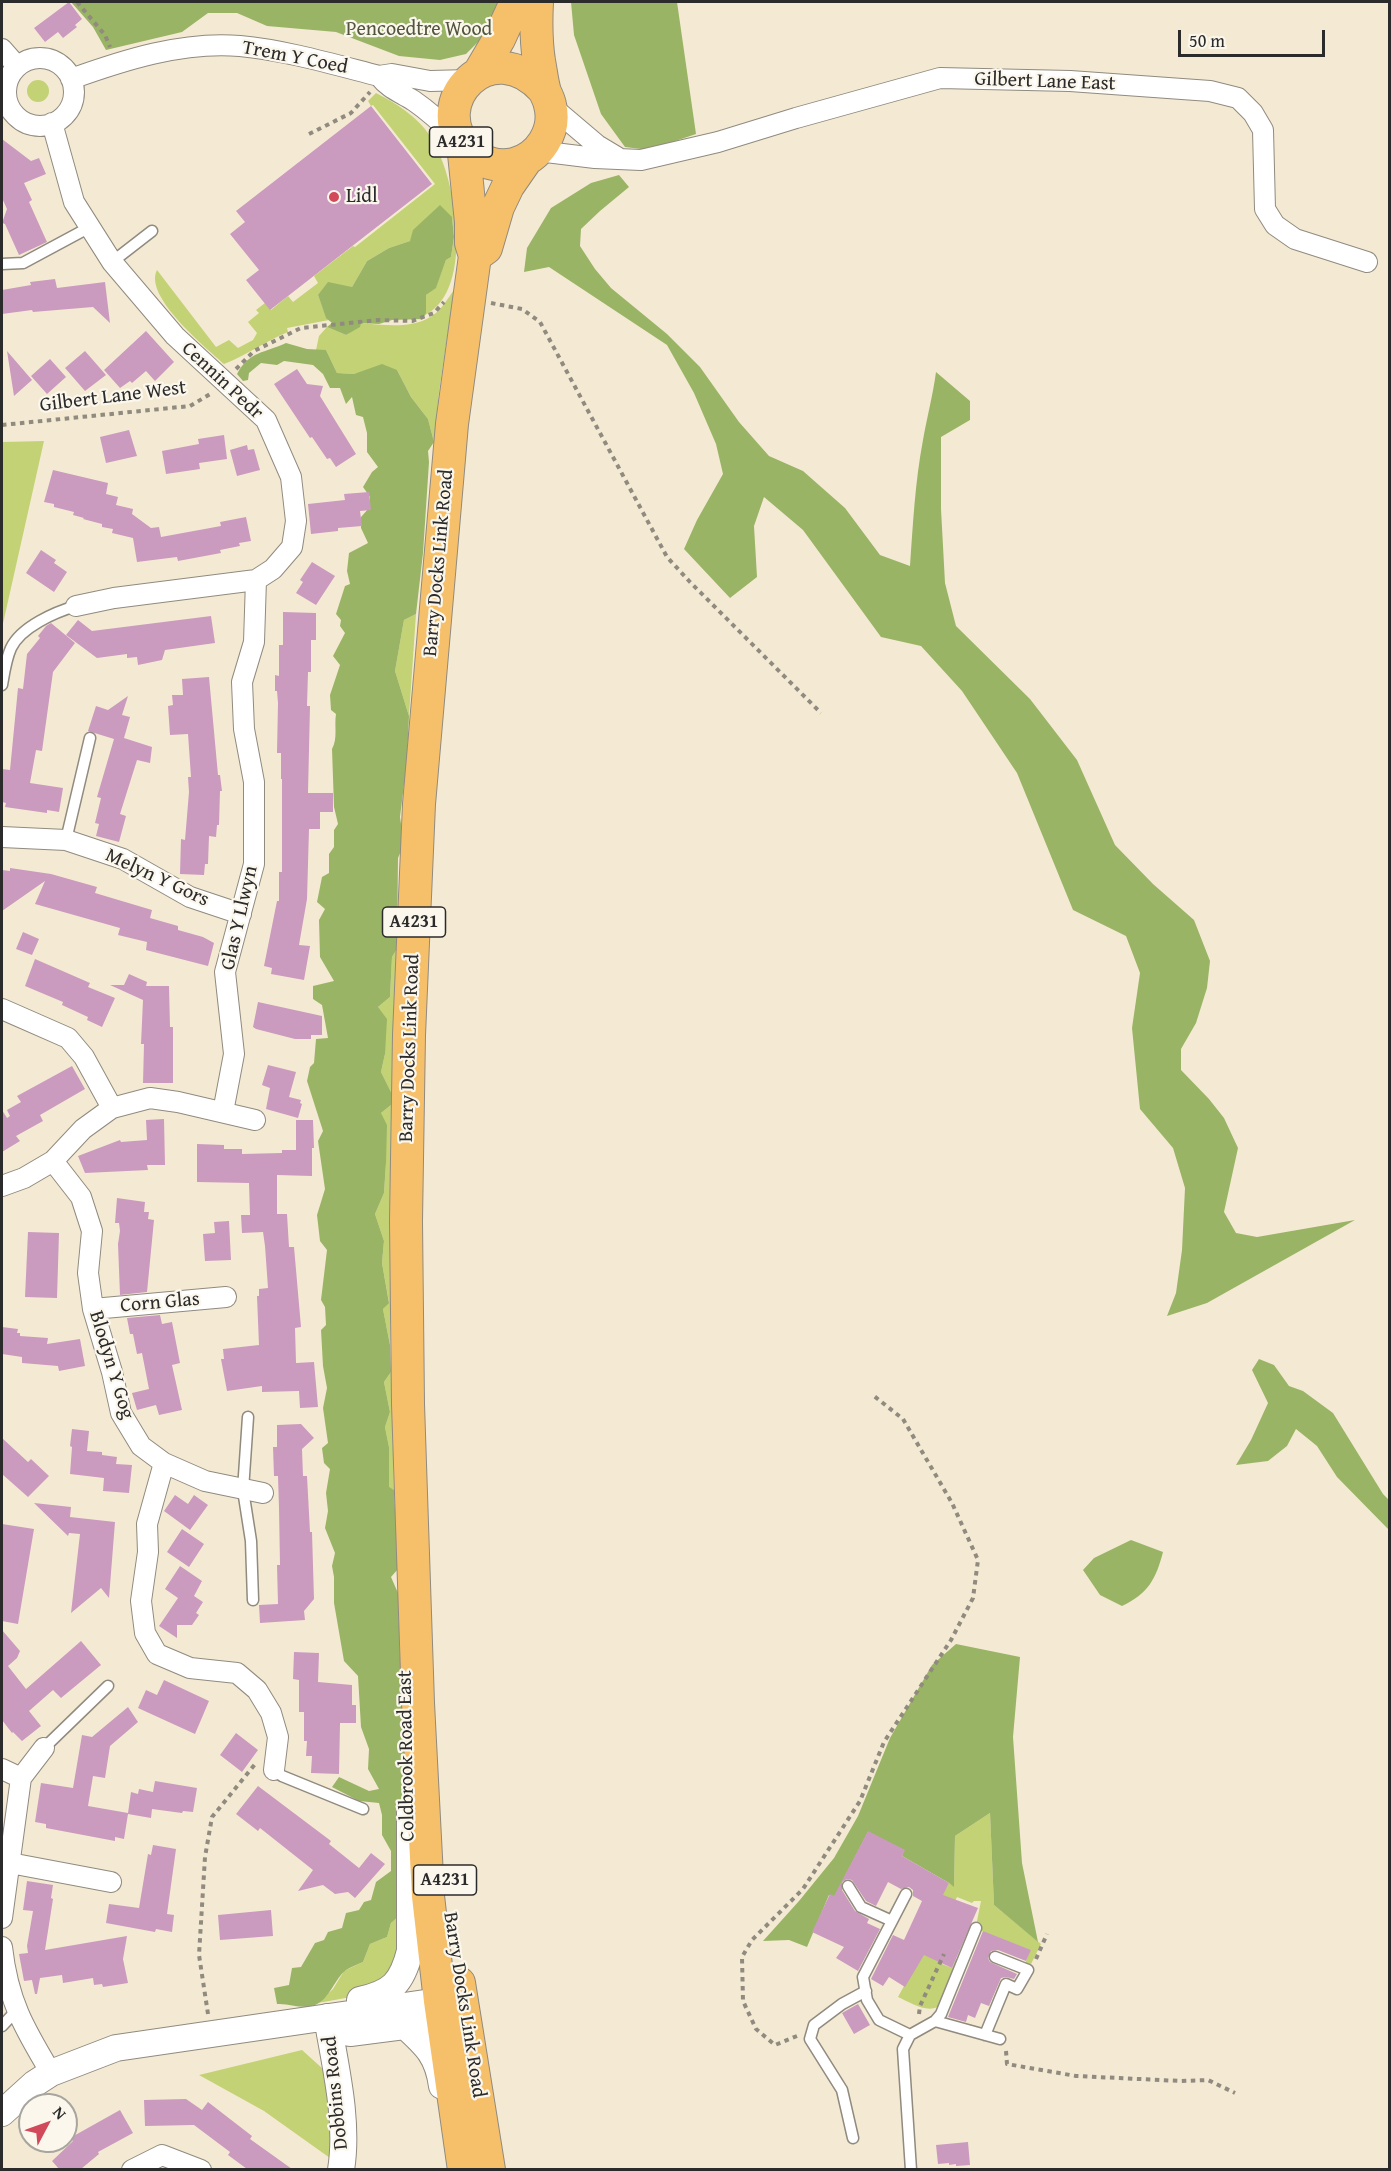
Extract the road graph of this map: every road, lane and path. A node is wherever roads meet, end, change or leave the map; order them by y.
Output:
1 (77, 2) edge
2 (516, 2) edge
3 (537, 2) edge
4 (2, 50) edge
5 (117, 63) junction
6 (17, 66) junction
7 (379, 76) junction
8 (474, 76) junction
9 (71, 79) junction
10 (548, 98) junction
11 (6, 111) edge
12 (52, 123) junction
13 (309, 134) dead end
14 (461, 142) junction
15 (532, 155) junction
16 (622, 159) junction
17 (90, 227) junction
18 (152, 231) dead end
19 (476, 256) junction
20 (112, 262) junction
21 (1367, 262) dead end
22 (2, 264) edge
23 (470, 299) junction
24 (225, 380) junction
25 (2, 425) edge
26 (256, 580) junction
27 (76, 606) joint
28 (2, 685) edge
29 (821, 713) dead end
30 (90, 738) dead end
31 (2, 837) edge
32 (66, 840) junction
33 (241, 914) junction
34 (2, 1009) edge
35 (112, 1108) junction
36 (223, 1112) junction
37 (255, 1120) dead end
38 (53, 1161) junction
39 (2, 1186) edge
40 (226, 1297) dead end
41 (93, 1309) junction
42 (874, 1396) dead end
43 (248, 1417) dead end
44 (164, 1463) junction
45 (243, 1490) junction
46 (263, 1494) dead end
47 (415, 1590) junction
48 (253, 1600) dead end
49 (108, 1686) dead end
50 (44, 1748) joint
51 (2, 1769) edge
52 (250, 1769) dead end
53 (274, 1770) joint
54 (21, 1778) junction
55 (363, 1809) dead end
56 (10, 1863) junction
57 (111, 1882) dead end
58 (848, 1886) dead end
59 (906, 1894) dead end
60 (2, 1918) edge
61 (892, 1921) junction
62 (976, 1928) dead end
63 (1047, 1934) dead end
64 (2, 1947) edge
65 (944, 1954) dead end
66 (995, 1957) dead end
67 (1028, 1970) junction
68 (866, 1991) junction
69 (452, 2009) junction
70 (16, 2011) junction
71 (327, 2017) junction
72 (934, 2021) junction
73 (405, 2025) junction
74 (2, 2026) edge
75 (812, 2031) junction
76 (914, 2032) junction
77 (212, 2035) junction
78 (985, 2035) junction
79 (1000, 2039) dead end
80 (1007, 2064) dead end
81 (51, 2073) junction
82 (1235, 2093) dead end
83 (479, 2104) junction
84 (2, 2113) edge
85 (853, 2138) dead end
86 (132, 2169) edge
87 (201, 2169) edge
88 (341, 2169) edge
89 (454, 2169) edge
90 (464, 2169) edge
91 (489, 2169) edge
92 (499, 2169) edge
93 (911, 2169) edge

1 - 5 path
2 - 8 main road, A4231
3 - 10 main road, A4231
4 - 6 street
5 - 7 street, Trem Y Coed
5 - 9 street, Trem Y Coed
6 - 9 street
6 - 11 street
7 - 8 street, Trem Y Coed
7 - 13 path
7 - 14 street, Trem Y Coed
8 - 10 main road
8 - 14 main road, A4231
9 - 12 street
10 - 15 main road, A4231
10 - 16 street
11 - 12 street
12 - 17 street, Cennin Pedr
14 - 15 main road, A4231
14 - 19 main road, Barry Docks Link Road / A4231
15 - 16 street, Gilbert Lane East
15 - 19 main road, Barry Docks Link Road / A4231
16 - 21 street, Gilbert Lane East
17 - 20 street, Cennin Pedr
17 - 22 lane
18 - 20 lane
19 - 23 main road, Barry Docks Link Road / A4231
20 - 24 street, Cennin Pedr
23 - 24 path, Gilbert Lane West
23 - 29 path
23 - 47 main road, Barry Docks Link Road / A4231
24 - 25 path, Gilbert Lane West
24 - 26 street, Cennin Pedr
26 - 27 street
26 - 33 street, Glas Y Llwyn
27 - 28 lane
30 - 32 lane
31 - 32 street, Melyn Y Gors
32 - 33 street, Melyn Y Gors
33 - 36 street, Glas Y Llwyn
34 - 35 street
35 - 36 street
35 - 38 street
36 - 37 street
38 - 39 street
38 - 41 street, Blodyn Y Gog
40 - 41 street, Corn Glas
41 - 44 street, Blodyn Y Gog
42 - 75 path
43 - 45 lane
44 - 45 street, Blodyn Y Gog
44 - 53 street
45 - 46 street, Blodyn Y Gog
45 - 48 lane
47 - 69 main road, Barry Docks Link Road / A4231
47 - 71 street, Coldbrook Road East
49 - 50 lane
50 - 54 street
51 - 54 street
52 - 77 path
53 - 55 lane
54 - 56 street
56 - 57 street
56 - 60 street
58 - 61 lane
59 - 61 lane
61 - 68 lane
62 - 72 lane
63 - 67 path
64 - 70 street
65 - 76 path
66 - 67 lane
67 - 78 lane
68 - 75 lane
68 - 76 lane
69 - 71 street, Coldbrook Road East
69 - 73 street
69 - 83 main road, Barry Docks Link Road / A4231
69 - 90 main road, Barry Docks Link Road / A4231
70 - 74 lane
70 - 81 street
71 - 73 street
71 - 77 street, Coldbrook Road East
71 - 88 street, Dobbins Road
72 - 76 lane
72 - 78 lane
73 - 89 street
75 - 85 lane
76 - 93 lane
77 - 81 street, Coldbrook Road East
78 - 79 lane
80 - 82 path
81 - 84 street, Coldbrook Road East
83 - 91 main road, Barry Docks Link Road / A4231
83 - 92 street
86 - 87 street

